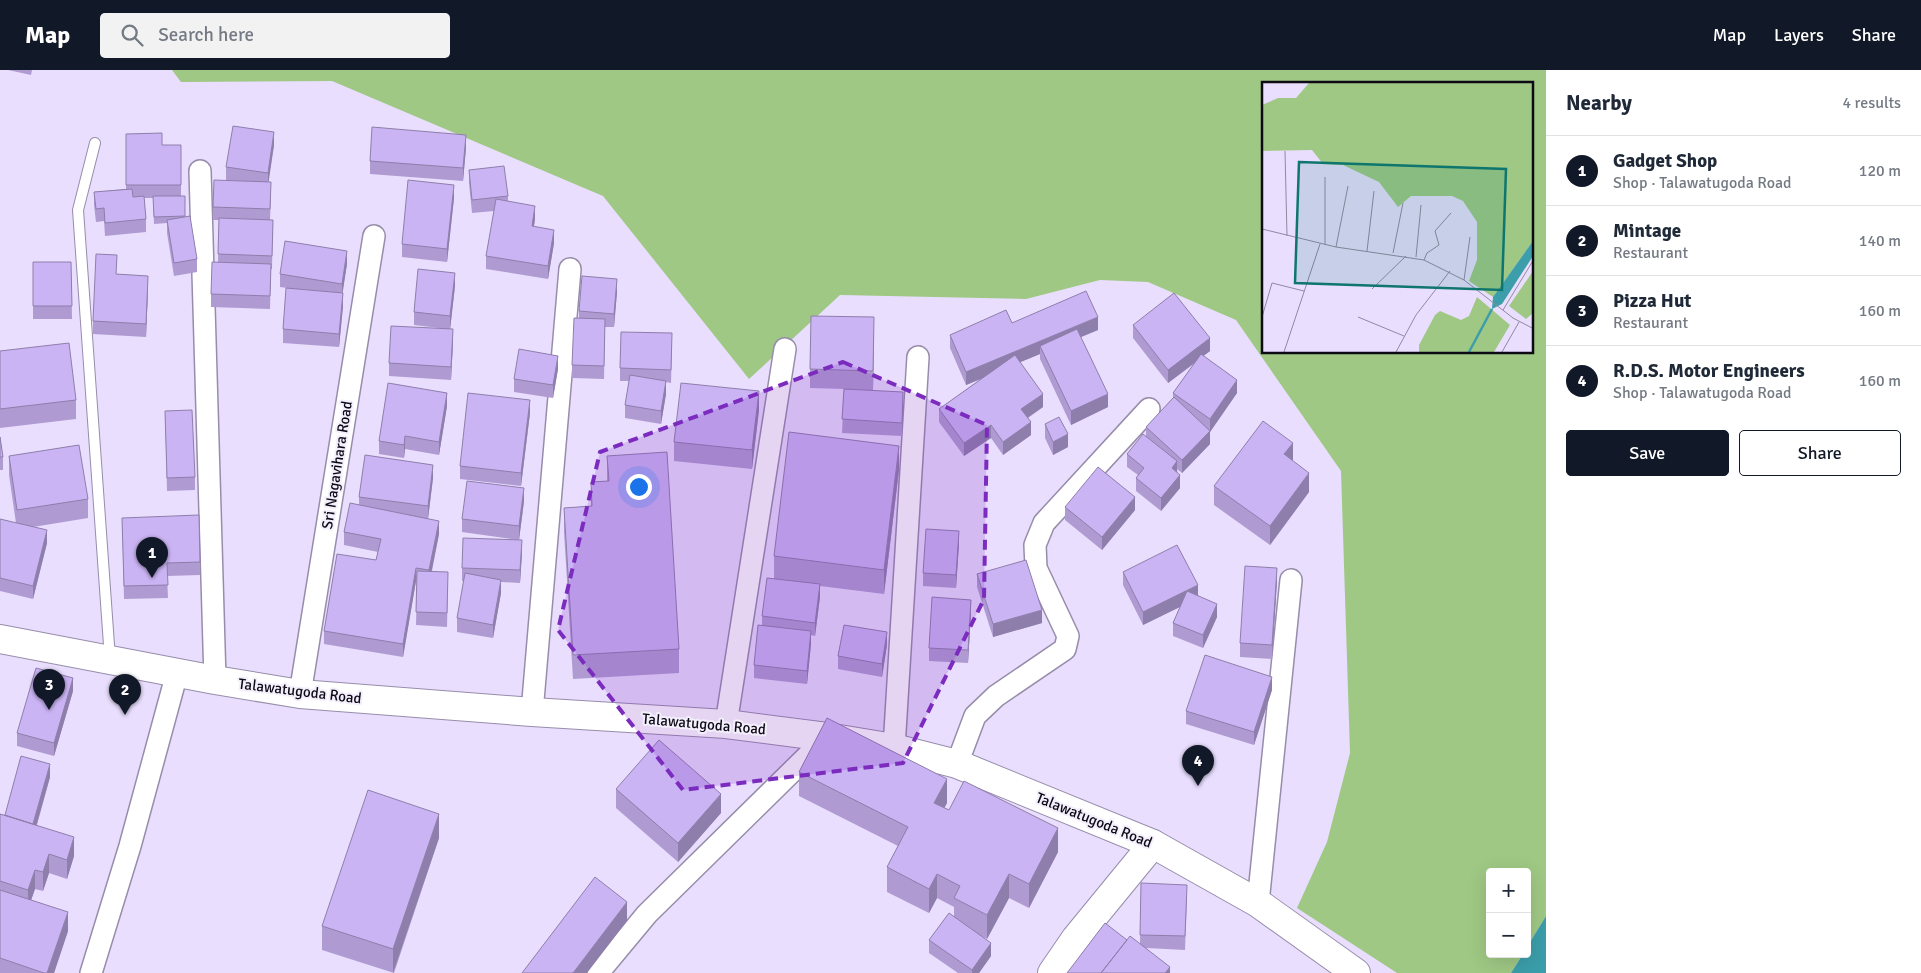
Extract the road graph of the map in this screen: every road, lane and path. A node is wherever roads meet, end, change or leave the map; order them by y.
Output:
1 (96, 143) dead end
2 (200, 172) dead end
3 (374, 236) dead end
4 (570, 270) dead end
5 (786, 349) dead end
6 (918, 357) dead end
7 (1149, 409) dead end
8 (1291, 580) dead end
9 (0, 639) edge
10 (110, 660) junction
11 (178, 673) junction
12 (215, 680) junction
13 (300, 694) junction
14 (532, 712) junction
15 (726, 724) junction
16 (827, 737) junction
17 (894, 748) junction
18 (957, 764) junction
19 (1153, 844) junction
20 (1258, 903) junction
21 (92, 973) edge
22 (598, 973) edge
23 (1052, 973) edge
24 (1356, 973) edge

1 - 10 lane
2 - 12 street
3 - 13 street, Sri Nagavihara Road
4 - 14 street
5 - 15 street
6 - 17 street
7 - 18 street
8 - 20 street
9 - 10 main road, Talawatugoda Road
10 - 11 main road, Talawatugoda Road
11 - 12 main road, Talawatugoda Road
11 - 21 street
12 - 13 main road, Talawatugoda Road
13 - 14 main road, Talawatugoda Road
14 - 15 main road, Talawatugoda Road
15 - 16 main road, Talawatugoda Road
16 - 17 main road, Talawatugoda Road
16 - 22 street
17 - 18 main road, Talawatugoda Road
18 - 19 main road, Talawatugoda Road
19 - 20 main road, Talawatugoda Road
19 - 23 main road
20 - 24 main road, Talawatugoda Road

